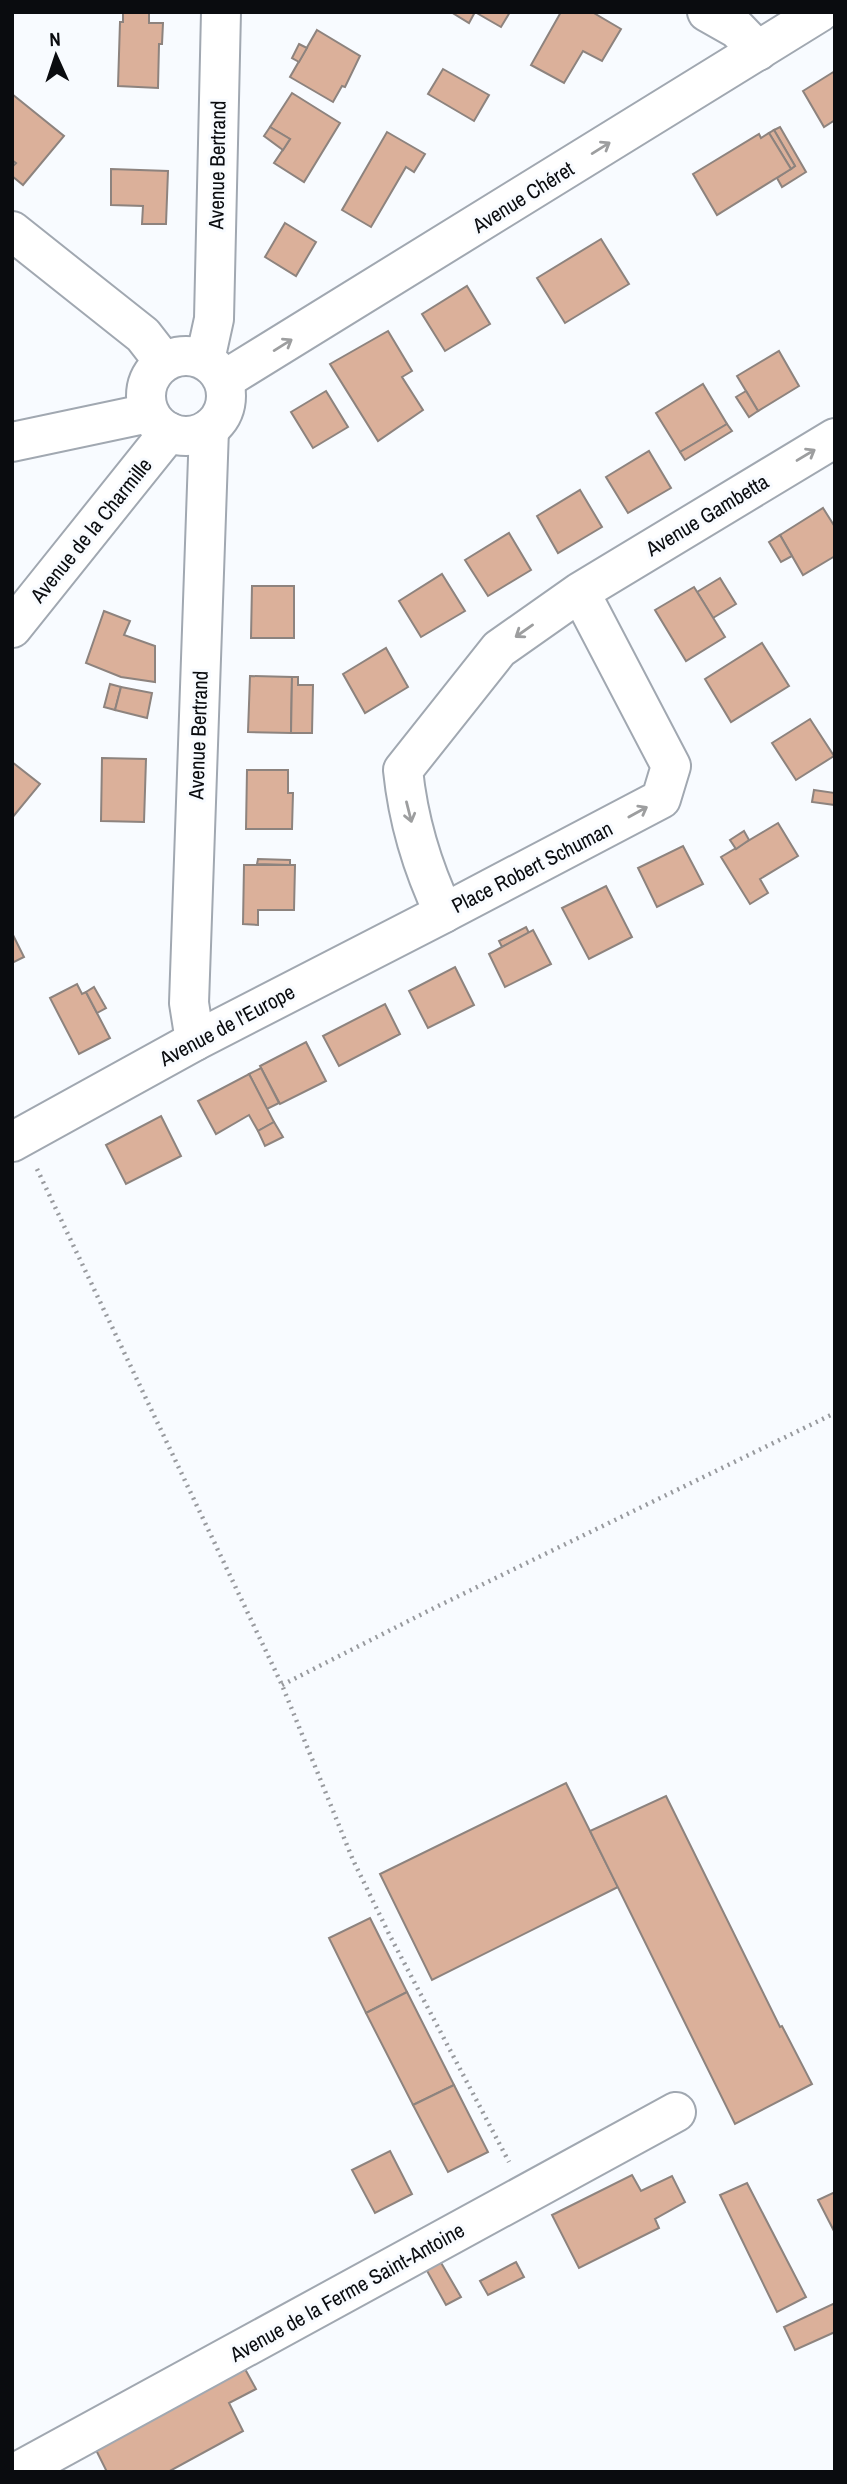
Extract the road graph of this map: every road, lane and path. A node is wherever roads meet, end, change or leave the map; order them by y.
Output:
1 (221, 12) edge
2 (707, 12) edge
3 (820, 12) edge
4 (758, 51) junction
5 (12, 232) edge
6 (164, 362) junction
7 (215, 370) junction
8 (159, 423) junction
9 (209, 429) junction
10 (835, 438) edge
11 (12, 442) edge
12 (580, 592) junction
13 (12, 628) edge
14 (444, 912) junction
15 (195, 1041) junction
16 (17, 1140) edge
17 (835, 1413) edge
18 (282, 1685) junction
19 (676, 2112) dead end
20 (526, 2194) junction
21 (17, 2472) edge

1 - 7 street, Avenue Bertrand
2 - 4 street
3 - 4 street, Avenue Chéret
7 -> 4 street, Avenue Chéret
5 - 6 street
6 - 7 street
6 - 8 street
7 - 9 street
8 - 9 street
8 - 11 street
8 - 13 street, Avenue de la Charmille
9 - 15 street, Avenue Bertrand
12 -> 10 street, Avenue Gambetta
12 -> 14 street, Place Robert Schuman
14 -> 12 street, Place Robert Schuman
14 - 15 street, Avenue de l'Europe
15 - 16 street, Avenue de l'Europe
16 - 18 path
17 - 18 path
18 - 20 path
19 - 20 street, Avenue de la Ferme Saint-Antoine
20 - 21 street, Avenue de la Ferme Saint-Antoine

